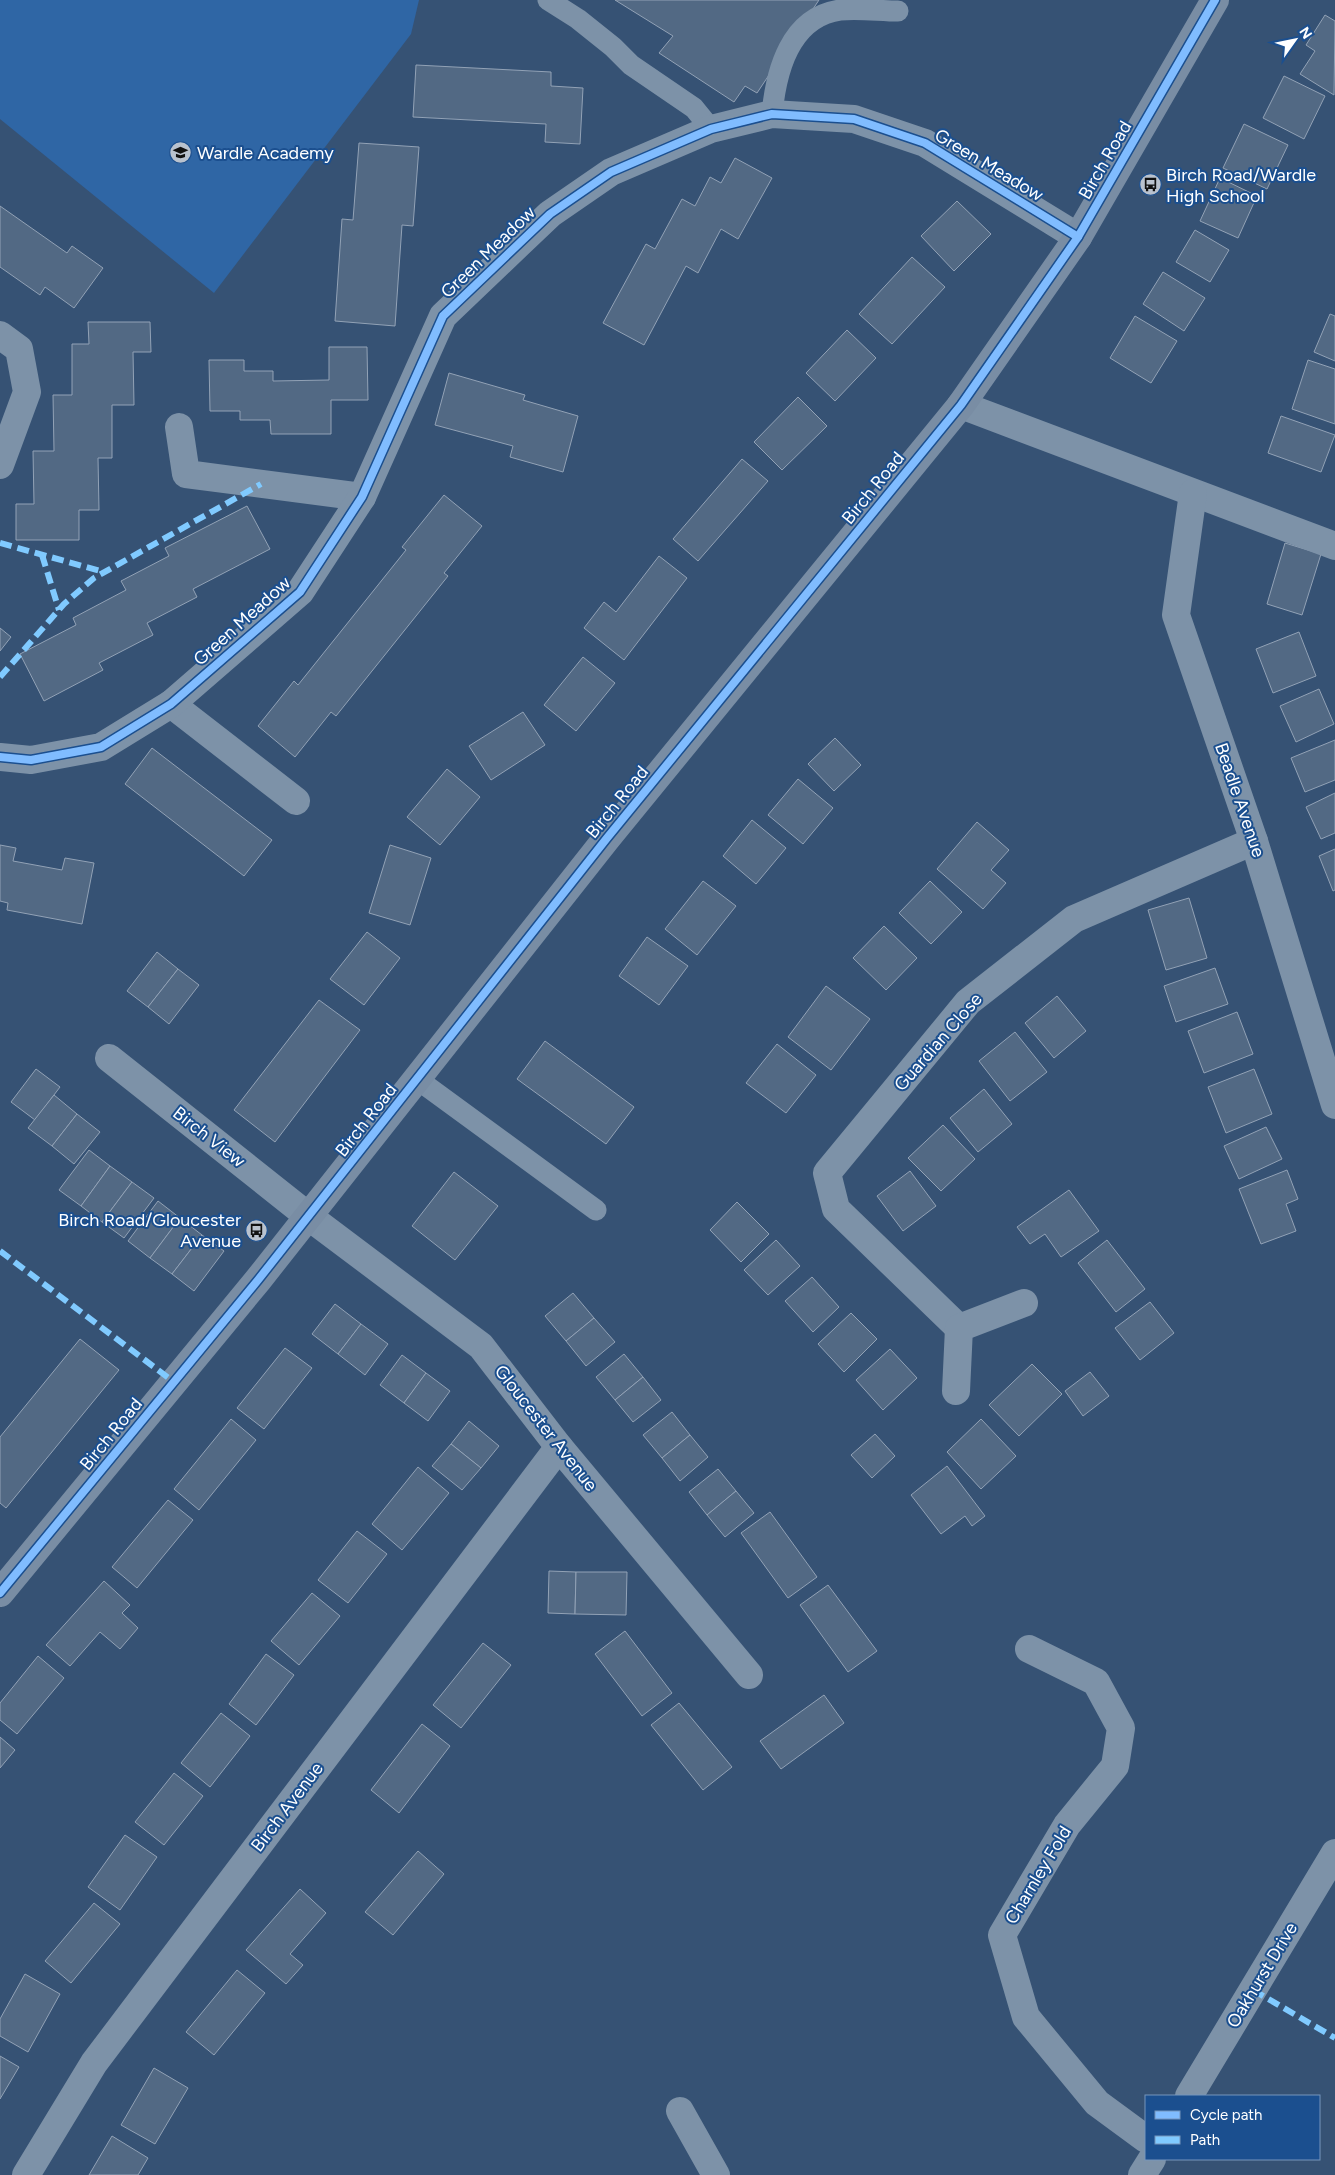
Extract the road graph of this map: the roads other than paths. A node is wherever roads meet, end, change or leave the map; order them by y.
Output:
1 (548, 0) edge
2 (1215, 0) edge
3 (898, 11) dead end
4 (772, 114) junction
5 (711, 129) junction
6 (1078, 237) junction
7 (0, 335) edge
8 (961, 405) junction
9 (179, 427) dead end
10 (0, 465) edge
11 (1193, 492) junction
12 (362, 497) junction
13 (1334, 545) edge
14 (171, 704) junction
15 (0, 756) edge
16 (296, 801) dead end
17 (1254, 841) junction
18 (109, 1058) dead end
19 (417, 1079) junction
20 (1335, 1105) edge
21 (596, 1210) dead end
22 (308, 1216) junction
23 (1024, 1303) dead end
24 (959, 1328) junction
25 (956, 1391) dead end
26 (559, 1446) junction
27 (0, 1593) edge
28 (1029, 1648) dead end
29 (749, 1675) dead end
30 (1335, 1853) edge
31 (1190, 2095) edge
32 (680, 2111) dead end
33 (1145, 2138) edge
34 (26, 2175) edge
35 (716, 2175) edge

1 - 5 lane
2 - 6 street, Birch Road
3 - 4 lane
4 - 5 street, Green Meadow
4 - 6 street, Green Meadow
5 - 12 street, Green Meadow
6 - 8 street, Birch Road
7 - 10 street
8 - 11 street
8 - 19 street, Birch Road
9 - 12 street
11 - 13 street
11 - 17 street, Beadle Avenue
12 - 14 street, Green Meadow
14 - 15 street, Green Meadow
14 - 16 street
17 - 20 street, Beadle Avenue
17 - 24 street, Guardian Close
18 - 22 street, Birch View
19 - 21 lane
19 - 22 street, Birch Road
22 - 26 street, Gloucester Avenue
22 - 27 street, Birch Road
23 - 24 street
24 - 25 street
26 - 29 street, Gloucester Avenue
26 - 34 street, Birch Avenue
28 - 33 street, Charnley Fold
30 - 31 street, Oakhurst Drive
32 - 35 street

